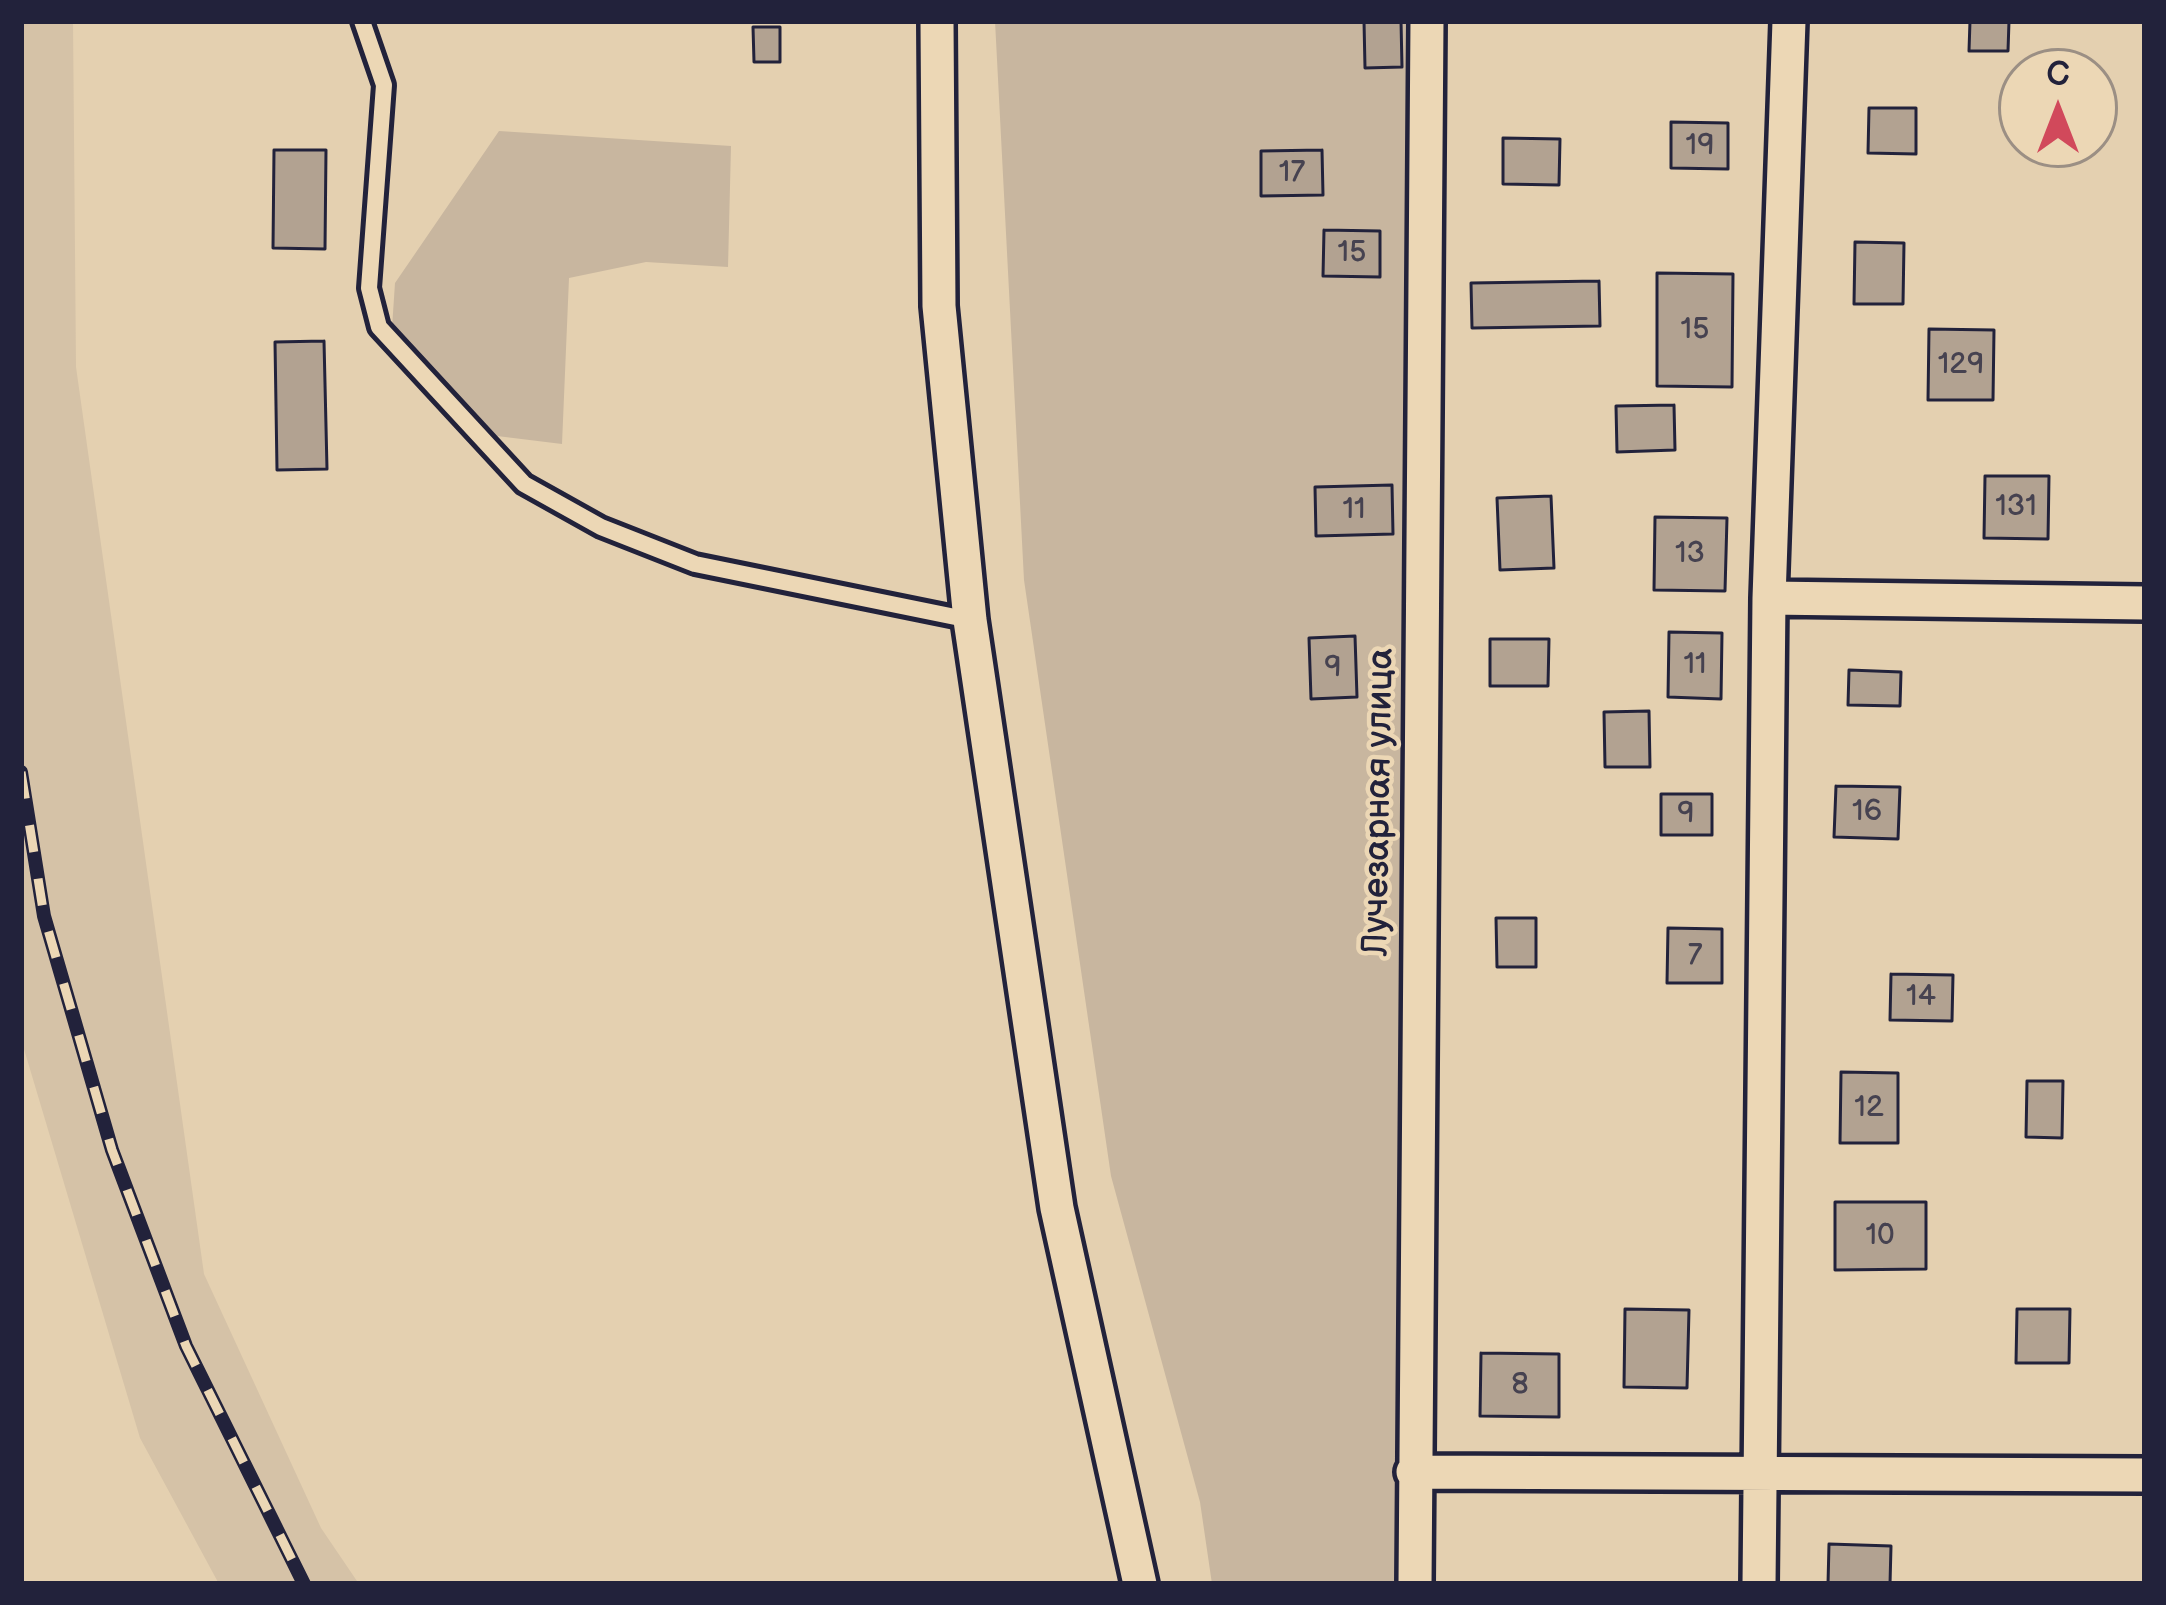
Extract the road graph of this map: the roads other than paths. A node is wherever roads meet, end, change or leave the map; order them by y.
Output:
1 (362, 21) edge
2 (937, 21) edge
3 (1426, 21) edge
4 (1789, 21) edge
5 (1769, 598) junction
6 (2145, 603) edge
7 (970, 620) junction
8 (1413, 1472) junction
9 (1760, 1474) junction
10 (2145, 1475) edge
11 (1140, 1584) edge
12 (1415, 1584) edge
13 (1759, 1584) edge

1 - 7 lane
2 - 7 street
3 - 8 street, Лучезарная улица
4 - 5 street
5 - 6 street
5 - 9 street
7 - 11 street
8 - 9 street
8 - 12 street, Лучезарная улица
9 - 10 street
9 - 13 street

